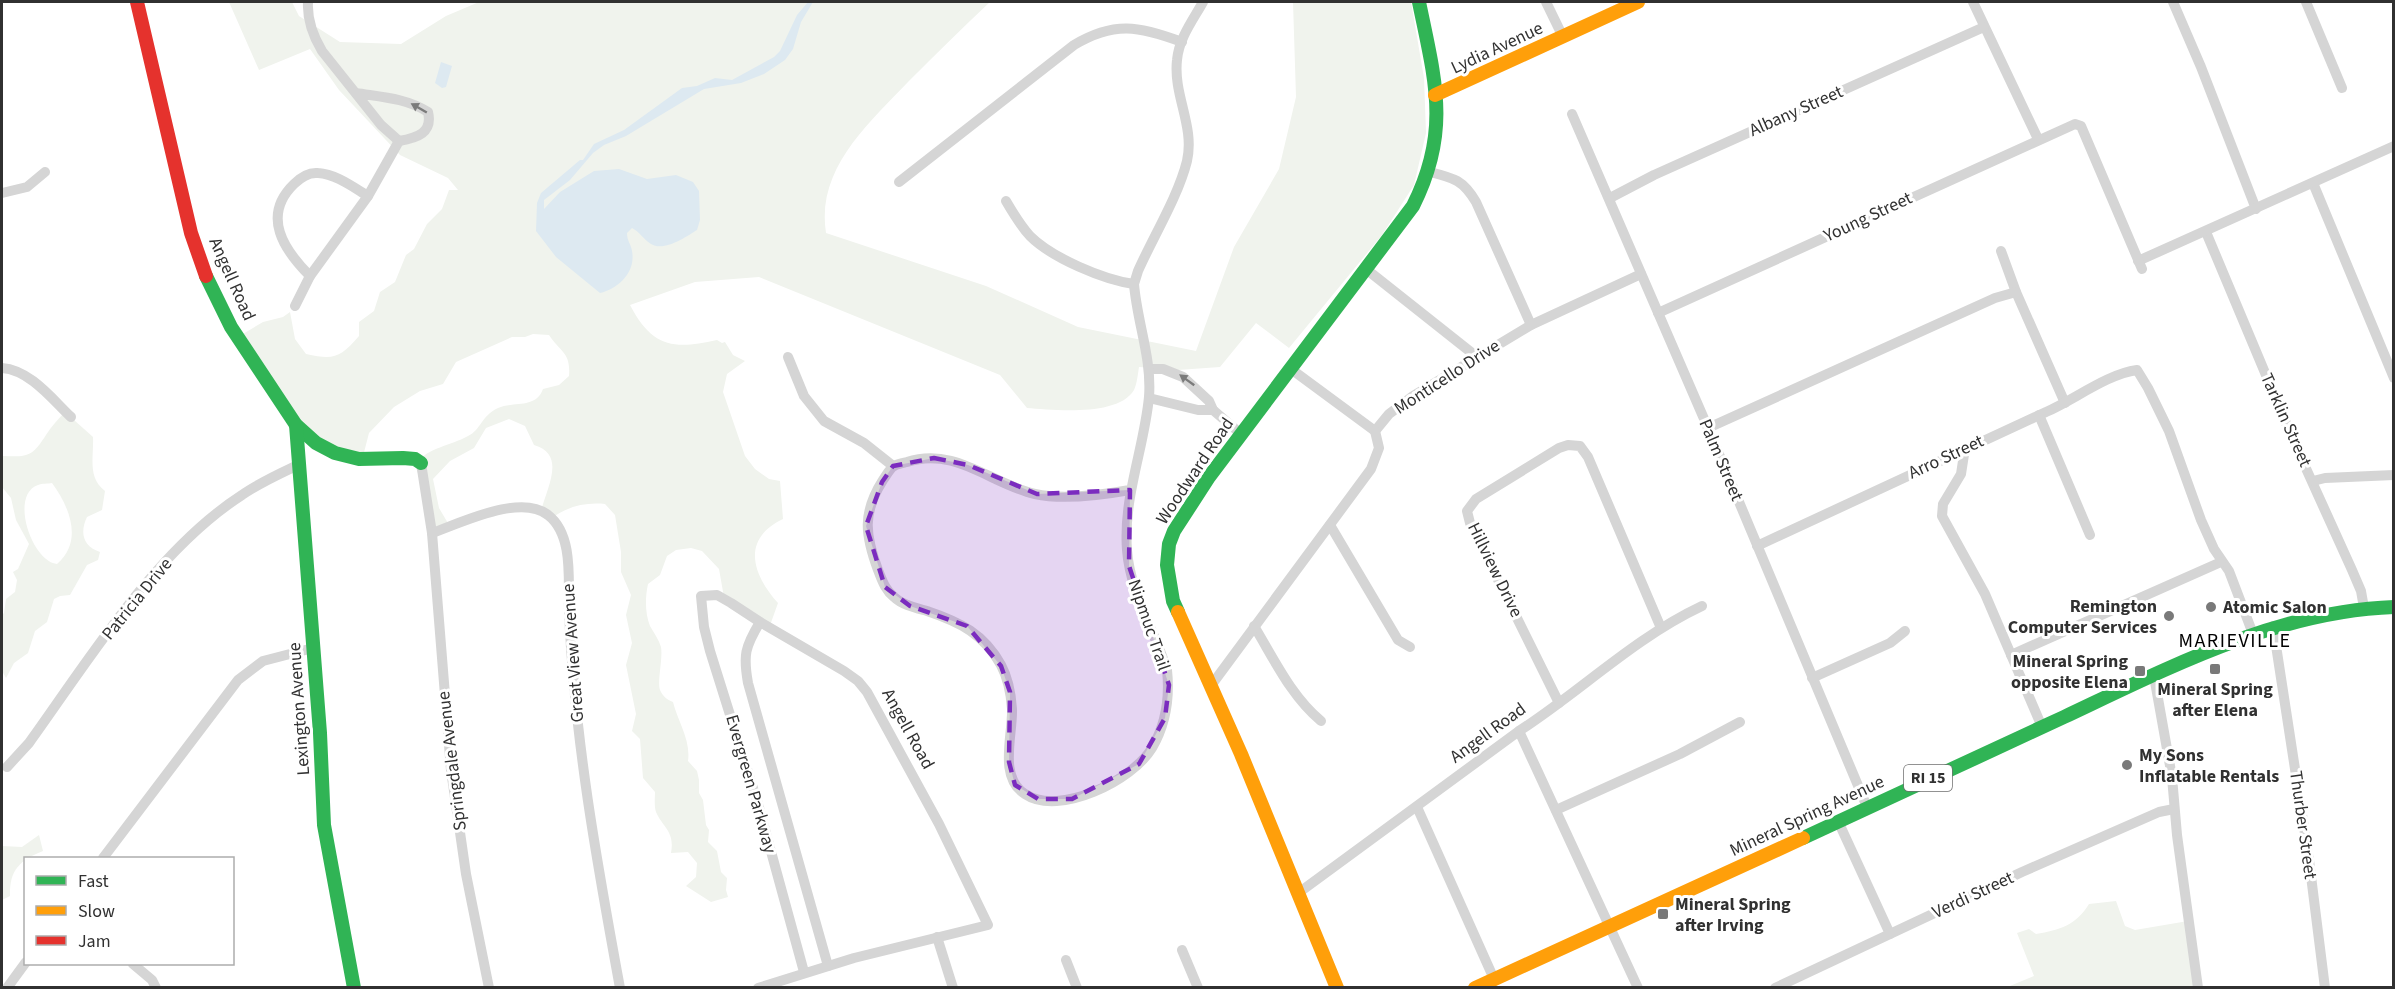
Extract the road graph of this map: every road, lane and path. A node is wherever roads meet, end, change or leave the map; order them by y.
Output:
1 (137, 2) edge
2 (298, 2) edge
3 (315, 2) edge
4 (1203, 2) edge
5 (1419, 2) edge
6 (1546, 2) edge
7 (1638, 2) edge
8 (1973, 2) edge
9 (2173, 2) edge
10 (2306, 2) edge
11 (307, 6) edge
12 (1984, 27) junction
13 (1563, 37) junction
14 (1182, 42) junction
15 (2342, 88) dead end
16 (356, 93) junction
17 (1435, 95) junction
18 (1572, 114) dead end
19 (2038, 139) junction
20 (399, 141) junction
21 (2394, 146) edge
22 (45, 172) dead end
23 (1430, 172) junction
24 (899, 183) dead end
25 (2313, 183) junction
26 (2, 193) edge
27 (368, 196) junction
28 (1610, 198) junction
29 (1006, 201) dead end
30 (2256, 209) junction
31 (2206, 232) junction
32 (2001, 251) dead end
33 (1366, 269) junction
34 (1641, 274) junction
35 (310, 276) junction
36 (1134, 284) junction
37 (2016, 292) junction
38 (295, 306) dead end
39 (1658, 313) junction
40 (1531, 325) junction
41 (788, 357) dead end
42 (1476, 357) junction
43 (2, 368) edge
44 (1149, 369) junction
45 (1291, 369) junction
46 (2394, 378) edge
47 (1149, 398) junction
48 (2065, 403) junction
49 (1213, 410) junction
50 (2039, 415) junction
51 (71, 417) dead end
52 (297, 425) junction
53 (1708, 428) junction
54 (1375, 430) junction
55 (1241, 435) junction
56 (1965, 448) junction
57 (421, 463) joint
58 (298, 465) junction
59 (893, 466) junction
60 (2394, 475) edge
61 (2313, 481) junction
62 (1130, 490) junction
63 (1330, 525) junction
64 (432, 533) junction
65 (2090, 535) dead end
66 (1756, 546) junction
67 (2222, 562) junction
68 (701, 596) joint
69 (1702, 606) dead end
70 (2394, 607) edge
71 (2364, 608) junction
72 (760, 622) junction
73 (1254, 626) junction
74 (2273, 626) junction
75 (1662, 628) junction
76 (1905, 631) dead end
77 (2253, 634) junction
78 (1410, 647) dead end
79 (313, 648) junction
80 (2012, 655) junction
81 (2154, 676) junction
82 (1812, 678) junction
83 (1210, 687) junction
84 (1559, 703) junction
85 (1321, 721) dead end
86 (1740, 722) dead end
87 (2042, 727) junction
88 (1519, 731) junction
89 (8, 767) dead end
90 (1417, 807) junction
91 (1867, 807) junction
92 (2174, 809) junction
93 (1556, 810) junction
94 (1838, 821) junction
95 (104, 857) edge
96 (1297, 894) junction
97 (1609, 927) junction
98 (1890, 934) junction
99 (937, 937) junction
100 (1182, 950) dead end
101 (1066, 960) dead end
102 (24, 965) edge
103 (135, 965) edge
104 (828, 966) junction
105 (804, 972) junction
106 (1494, 979) junction
107 (1781, 986) edge
108 (7, 987) edge
109 (156, 987) edge
110 (354, 987) edge
111 (489, 987) edge
112 (620, 987) edge
113 (759, 987) edge
114 (953, 987) edge
115 (1077, 987) edge
116 (1198, 987) edge
117 (1337, 987) edge
118 (1475, 987) edge
119 (1638, 987) edge
120 (2198, 987) edge
121 (2325, 987) edge

1 - 52 street, Angell Road
2 - 11 street
3 - 11 street
4 - 14 street, Nipmuc Trail
5 - 17 street, Woodward Road
6 - 13 street
7 - 13 street, Lydia Avenue
8 - 12 street
9 - 30 street
10 - 15 street
11 - 16 street
12 - 19 street
12 - 28 street, Albany Street
13 - 17 street, Lydia Avenue
14 - 24 street
14 - 36 street, Nipmuc Trail
16 - 20 street
20 -> 16 street
17 - 23 street, Woodward Road
18 - 28 street, Palm Street
19 - 31 street, Young Street
19 - 39 street, Young Street
20 - 27 street
21 - 25 street
22 - 26 street
23 - 33 street, Woodward Road
23 - 40 street
25 - 30 street
25 - 46 street
27 - 35 street
27 - 35 street
28 - 34 street, Palm Street
29 - 36 street
30 - 31 street
31 - 61 street, Tarklin Street
32 - 37 street
33 - 42 street
33 - 45 street, Woodward Road
34 - 39 street, Palm Street
34 - 40 street, Monticello Drive
35 - 38 street
36 - 44 street, Nipmuc Trail
37 - 48 street
37 - 53 street
39 - 53 street, Palm Street
40 - 42 street, Monticello Drive
41 - 59 street
42 - 54 street, Monticello Drive
43 - 51 street
44 - 47 street, Nipmuc Trail
49 -> 44 street
45 - 54 street
45 - 55 street, Woodward Road
47 - 49 street
47 - 62 street, Nipmuc Trail
48 - 50 street, Arro Street
48 - 67 street, Arro Street
49 - 55 street
50 - 56 street, Arro Street
50 - 65 street
52 - 57 street, Angell Road
52 - 58 street, Lexington Avenue
53 - 66 street, Palm Street
54 - 63 street
55 - 83 street, Woodward Road
56 - 66 street, Arro Street
56 - 80 street
57 - 64 street
58 - 79 street, Lexington Avenue
58 - 89 street, Patricia Drive
59 - 62 street
59 - 62 street, Nipmuc Trail
60 - 61 street
61 - 71 street, Tarklin Street
63 - 73 street
63 - 78 street
64 - 111 street, Springdale Avenue
64 - 112 street, Great View Avenue
66 - 82 street, Palm Street
67 - 77 street
67 - 80 street
68 - 72 street, Angell Road
68 - 105 street, Evergreen Parkway
69 - 75 street, Angell Road
70 - 71 street, Mineral Spring Avenue / RI 15
71 - 74 street, Mineral Spring Avenue / RI 15
72 - 99 street, Angell Road
72 - 104 street, Evergreen Parkway
73 - 83 street
73 - 85 street
74 - 77 street, Mineral Spring Avenue / RI 15
74 - 121 street, Thurber Street
75 - 84 street, Angell Road
75 - 84 street, Hillview Drive
76 - 82 street
77 - 81 street, Mineral Spring Avenue / RI 15
79 - 95 street
79 - 110 street, Lexington Avenue
80 - 87 street
81 - 87 street, Mineral Spring Avenue / RI 15
81 - 92 street
82 - 91 street, Palm Street
83 - 96 street, Woodward Road
84 - 88 street, Angell Road
86 - 93 street
87 - 91 street, Mineral Spring Avenue / RI 15
88 - 90 street, Angell Road
88 - 93 street
90 - 96 street, Angell Road
90 - 106 street
91 - 94 street, Mineral Spring Avenue / RI 15
92 - 98 street, Verdi Street
92 - 120 street
93 - 97 street
94 - 97 street, Mineral Spring Avenue / RI 15
94 - 98 street
96 - 117 street, Woodward Road
97 - 106 street, Mineral Spring Avenue / RI 15
97 - 119 street
98 - 107 street, Verdi Street
99 - 104 street
99 - 114 street
100 - 116 street
101 - 115 street
102 - 108 street
103 - 109 street
104 - 105 street
105 - 113 street
106 - 118 street, Mineral Spring Avenue / RI 15

